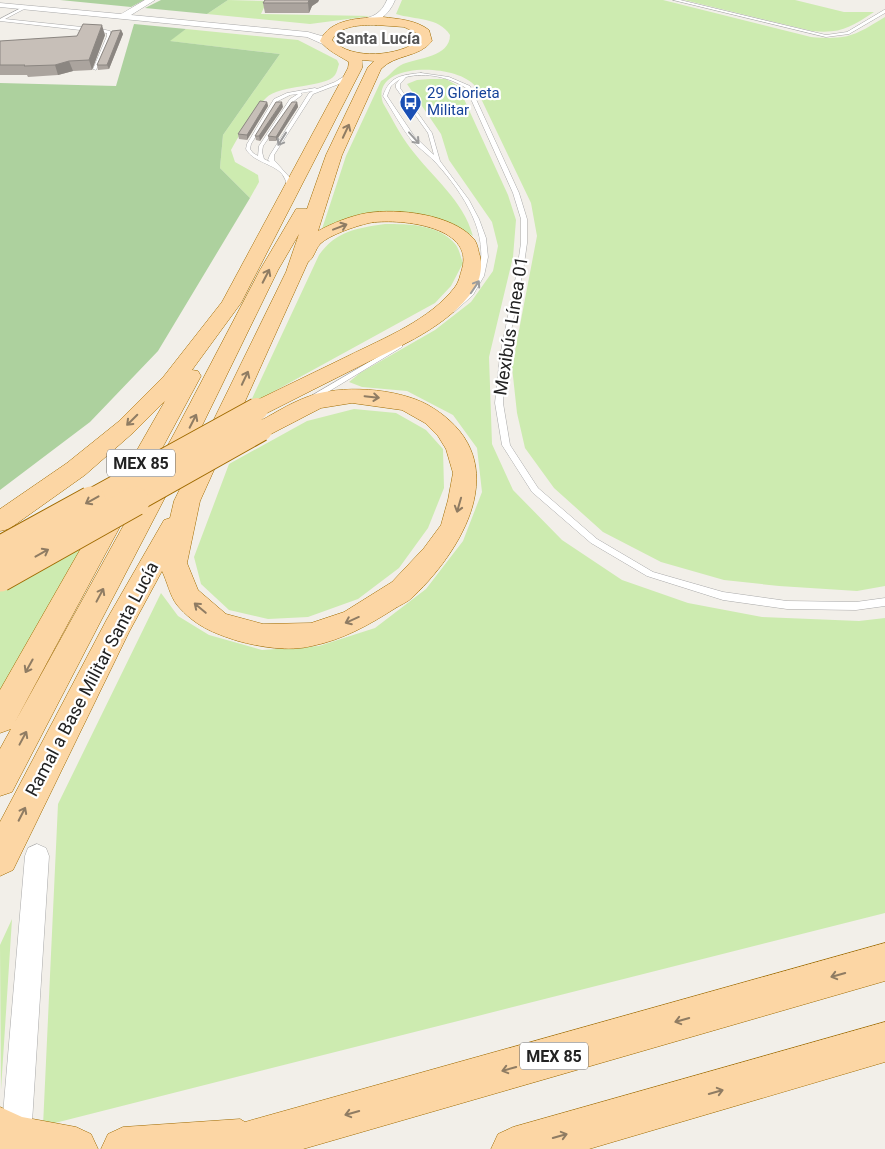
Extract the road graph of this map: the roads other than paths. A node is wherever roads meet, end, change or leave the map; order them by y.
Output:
1 (151, 0) edge
2 (391, 0) edge
3 (675, 0) edge
4 (25, 4) edge
5 (0, 5) edge
6 (388, 9) junction
7 (131, 11) junction
8 (885, 11) edge
9 (122, 17) junction
10 (0, 20) edge
11 (362, 22) junction
12 (348, 25) junction
13 (412, 26) junction
14 (315, 28) dead end
15 (324, 28) dead end
16 (327, 43) junction
17 (342, 52) junction
18 (394, 55) junction
19 (95, 70) edge
20 (352, 73) junction
21 (406, 76) junction
22 (328, 87) junction
23 (308, 91) junction
24 (334, 156) junction
25 (262, 160) junction
26 (439, 164) junction
27 (274, 166) junction
28 (286, 198) junction
29 (484, 242) junction
30 (295, 272) junction
31 (466, 286) junction
32 (230, 303) junction
33 (259, 420) junction
34 (187, 502) junction
35 (0, 522) edge
36 (0, 551) edge
37 (0, 577) edge
38 (885, 602) edge
39 (0, 719) edge
40 (0, 781) edge
41 (37, 856) dead end
42 (0, 858) edge
43 (885, 962) edge
44 (885, 1042) edge
45 (885, 1048) edge
46 (838, 1057) junction
47 (8, 1134) edge
48 (240, 1145) edge
49 (76, 1149) edge
50 (123, 1149) edge
51 (513, 1149) edge

1 - 7 street
2 - 6 street
3 - 8 lane
4 - 5 street
4 - 7 street
4 - 9 street
4 - 10 lane
6 - 11 street
6 - 13 street
7 - 9 street
7 - 14 street
9 - 16 street
10 - 19 lane
11 - 12 main road
11 - 13 main road
12 - 15 street
12 - 16 main road
13 - 18 main road
16 - 17 main road
17 - 18 main road
17 - 20 main road
24 -> 18 main road
20 - 22 lane
20 - 28 main road
21 - 26 lane, Mexibús Línea 01
21 -> 26 lane, Mexibús Línea 01
21 - 38 lane, Mexibús Línea 01
22 - 23 lane
22 -> 27 lane
23 - 25 lane
23 - 25 lane
24 - 30 main road
40 -> 24 main road
25 - 27 lane
26 - 29 lane, Mexibús Línea 01
27 - 28 lane
28 - 32 main road
29 - 31 lane
33 -> 29 lane, Mexibús Línea 01
30 -> 31 main road
34 -> 30 main road
31 - 33 main road
32 -> 35 main road
32 -> 39 main road, MEX 85
33 -> 34 main road
33 -> 36 main road, bridge
37 -> 33 main road, bridge
42 -> 34 main road, Ramal a Base Militar Santa Lucía
41 - 47 street
43 -> 48 main road, MEX 85
44 - 46 main road
45 - 46 main road
51 -> 46 main road
47 - 49 main road
48 - 50 main road

